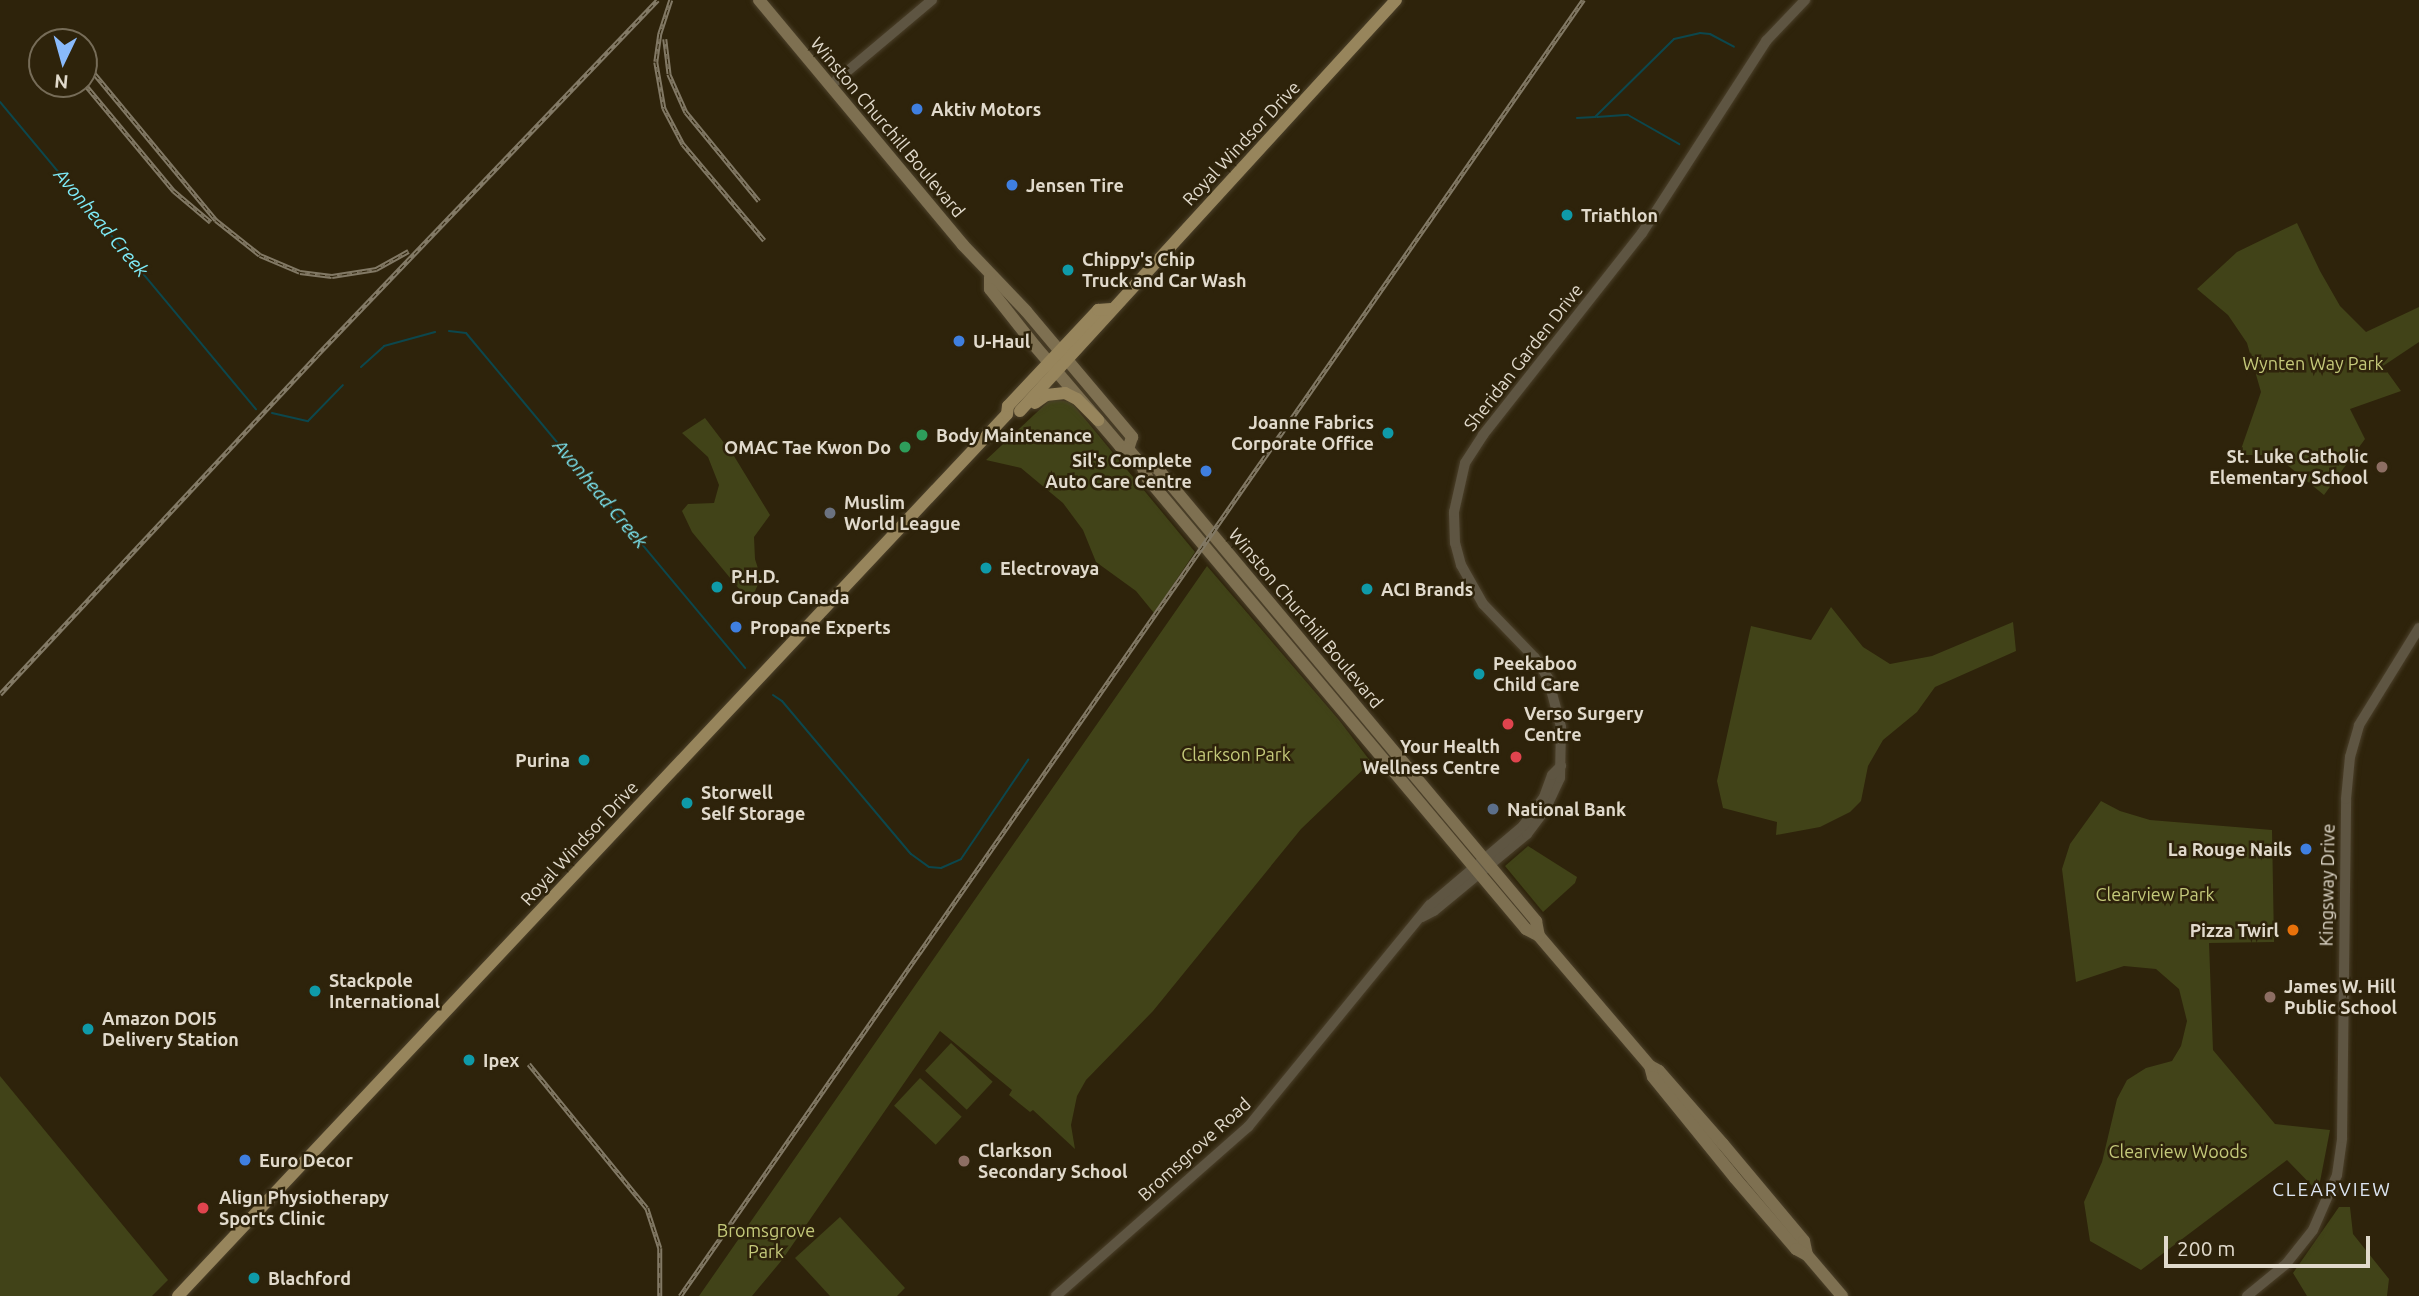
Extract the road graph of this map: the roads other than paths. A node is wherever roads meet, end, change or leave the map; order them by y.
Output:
1 (759, 0) edge
2 (932, 0) edge
3 (1396, 0) edge
4 (1805, 0) edge
5 (831, 85) junction
6 (990, 277) junction
7 (1064, 356) junction
8 (1053, 367) junction
9 (1013, 413) junction
10 (1098, 421) junction
11 (1128, 449) junction
12 (2419, 628) edge
13 (1482, 866) junction
14 (177, 1296) edge
15 (1056, 1296) edge
16 (1842, 1296) edge
17 (2247, 1296) edge

1 - 5 main road, Winston Churchill Boulevard
2 - 5 street
3 - 7 main road, Royal Windsor Drive
4 - 13 street, Sheridan Garden Drive
5 - 6 main road, Winston Churchill Boulevard
6 - 7 main road, Winston Churchill Boulevard
6 - 8 main road, Winston Churchill Boulevard
7 - 8 main road, Royal Windsor Drive
7 - 11 main road, Winston Churchill Boulevard
8 - 9 main road, Royal Windsor Drive
8 - 10 main road, Winston Churchill Boulevard
9 - 10 main road
9 - 14 main road, Royal Windsor Drive
10 - 11 main road, Winston Churchill Boulevard
11 - 13 main road, Winston Churchill Boulevard
12 - 17 street, Kingsway Drive
13 - 15 street, Bromsgrove Road
13 - 16 main road, Winston Churchill Boulevard

